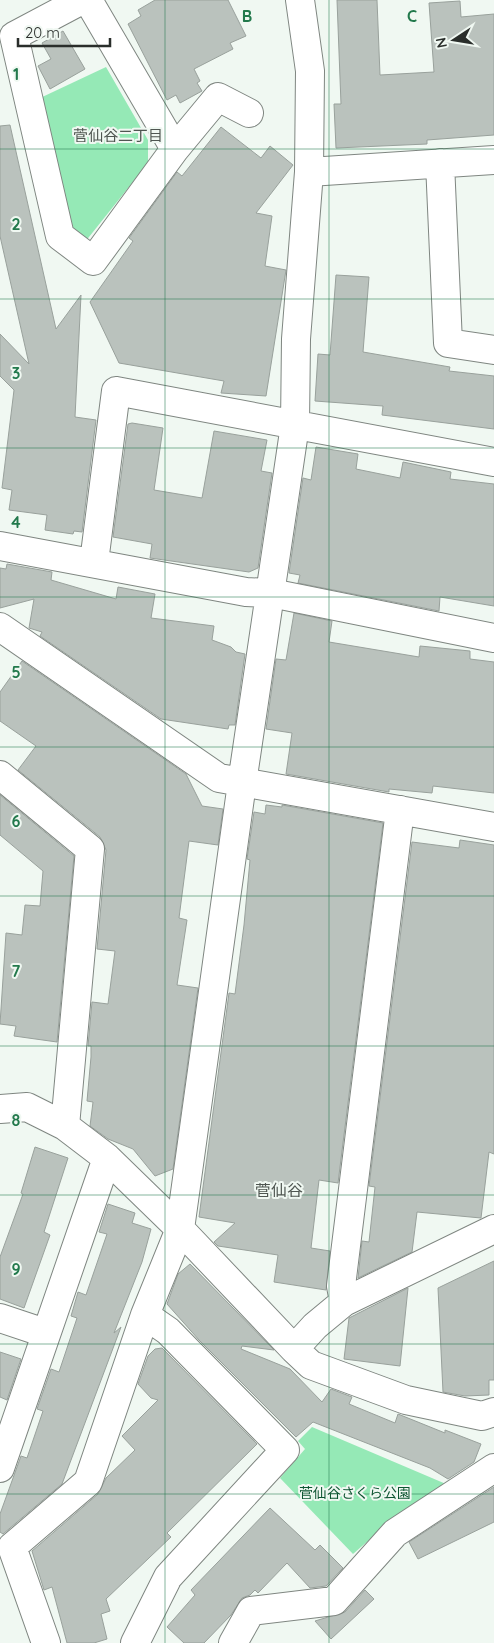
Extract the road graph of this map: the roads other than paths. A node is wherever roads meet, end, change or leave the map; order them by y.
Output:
1 (82, 0) edge
2 (88, 0) edge
3 (300, 0) edge
4 (249, 113) dead end
5 (175, 149) junction
6 (494, 160) edge
7 (440, 163) junction
8 (309, 172) junction
9 (494, 350) edge
10 (294, 425) junction
11 (494, 462) edge
12 (0, 546) edge
13 (94, 562) junction
14 (271, 594) junction
15 (0, 627) edge
16 (494, 638) edge
17 (0, 775) edge
18 (242, 783) junction
19 (400, 810) junction
20 (494, 827) edge
21 (0, 1109) edge
22 (66, 1126) junction
23 (107, 1158) junction
24 (180, 1229) junction
25 (494, 1229) edge
26 (344, 1302) junction
27 (145, 1315) junction
28 (0, 1318) edge
29 (45, 1333) junction
30 (294, 1349) junction
31 (494, 1412) edge
32 (0, 1468) edge
33 (494, 1468) edge
34 (46, 1643) edge
35 (134, 1643) edge
36 (233, 1643) edge

1 - 5 street
2 - 5 street
3 - 8 street
4 - 5 street
6 - 7 street
7 - 8 street
7 - 9 street
8 - 10 street
10 - 11 street
10 - 13 street
10 - 14 street
12 - 13 street
13 - 14 street
14 - 16 street
14 - 18 street
15 - 18 street
17 - 22 street
18 - 19 street
18 - 24 street
19 - 20 street
19 - 26 street
21 - 22 street
22 - 23 street
23 - 24 street
23 - 29 street
24 - 27 street
24 - 30 street
25 - 26 street
26 - 30 street
27 - 34 street
27 - 35 street
28 - 29 street
29 - 32 street
30 - 31 street
33 - 36 street

